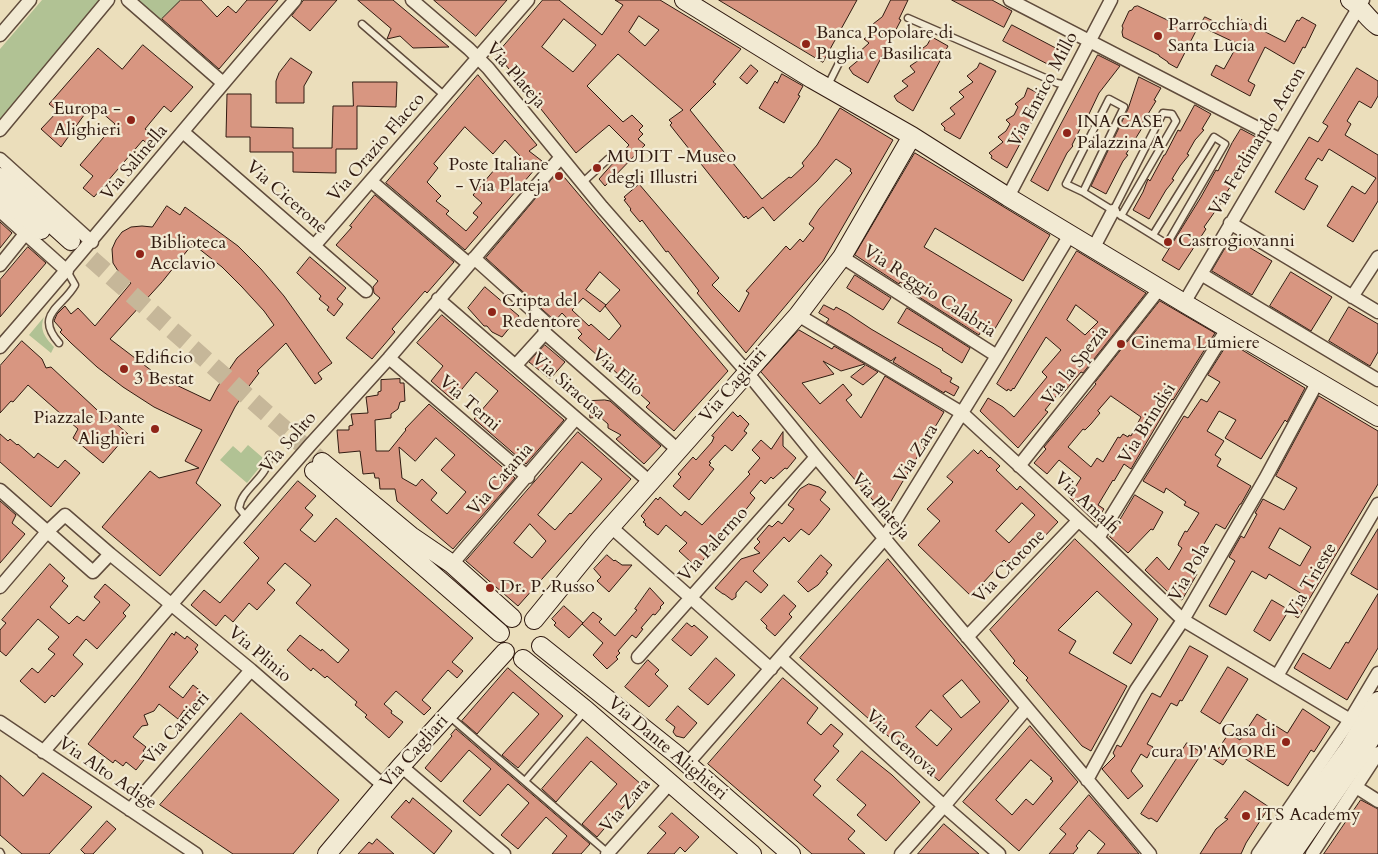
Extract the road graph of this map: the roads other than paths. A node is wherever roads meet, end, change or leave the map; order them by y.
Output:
1 (108, 0) edge
2 (128, 0) edge
3 (295, 0) edge
4 (412, 0) edge
5 (528, 0) edge
6 (684, 0) edge
7 (1010, 0) edge
8 (1111, 0) edge
9 (26, 2) edge
10 (1358, 2) edge
11 (1378, 9) edge
12 (908, 18) dead end
13 (362, 24) dead end
14 (1378, 26) edge
15 (0, 35) edge
16 (1090, 42) junction
17 (478, 58) junction
18 (838, 65) dead end
19 (223, 83) junction
20 (1067, 85) junction
21 (827, 87) junction
22 (445, 96) junction
23 (0, 130) edge
24 (183, 132) junction
25 (912, 136) junction
26 (1279, 139) junction
27 (561, 157) junction
28 (0, 159) edge
29 (608, 159) dead end
30 (0, 177) edge
31 (372, 182) junction
32 (582, 184) junction
33 (0, 194) edge
34 (1085, 194) junction
35 (1008, 197) junction
36 (0, 211) edge
37 (1117, 213) junction
38 (1230, 223) junction
39 (1071, 233) junction
40 (26, 234) junction
41 (1153, 235) junction
42 (92, 242) junction
43 (314, 246) junction
44 (1094, 247) junction
45 (842, 257) junction
46 (1378, 257) edge
47 (472, 261) junction
48 (0, 265) edge
49 (67, 271) junction
50 (1201, 274) junction
51 (1160, 288) junction
52 (366, 291) dead end
53 (1352, 296) junction
54 (438, 299) junction
55 (1184, 303) junction
56 (1378, 312) edge
57 (798, 315) junction
58 (1228, 329) junction
59 (545, 333) junction
60 (59, 342) dead end
61 (0, 347) edge
62 (998, 356) junction
63 (388, 358) junction
64 (516, 365) junction
65 (746, 371) junction
66 (1378, 380) edge
67 (1318, 381) junction
68 (962, 413) junction
69 (1378, 417) edge
70 (576, 418) junction
71 (678, 450) junction
72 (269, 455) dead end
73 (816, 457) junction
74 (1019, 466) junction
75 (528, 477) junction
76 (650, 482) junction
77 (0, 490) edge
78 (1378, 504) edge
79 (247, 518) junction
80 (1078, 521) junction
81 (611, 527) junction
82 (47, 532) junction
83 (1098, 538) junction
84 (884, 539) junction
85 (110, 554) junction
86 (452, 564) junction
87 (0, 587) edge
88 (690, 598) junction
89 (171, 605) junction
90 (512, 618) junction
91 (534, 620) junction
92 (1183, 620) junction
93 (500, 633) junction
94 (967, 637) junction
95 (541, 646) junction
96 (505, 652) junction
97 (638, 657) dead end
98 (781, 658) junction
99 (523, 659) junction
100 (771, 669) junction
101 (251, 670) junction
102 (1378, 673) edge
103 (1277, 676) junction
104 (1378, 701) edge
105 (1027, 708) junction
106 (586, 710) junction
107 (448, 715) junction
108 (1350, 720) junction
109 (0, 722) edge
110 (1378, 727) edge
111 (43, 752) junction
112 (1378, 753) edge
113 (687, 764) junction
114 (401, 766) junction
115 (1087, 780) junction
116 (525, 781) junction
117 (671, 782) junction
118 (384, 786) junction
119 (1356, 787) junction
120 (1378, 801) edge
121 (944, 806) junction
122 (130, 810) junction
123 (608, 853) edge
124 (196, 854) edge
125 (327, 854) edge
126 (504, 854) edge
127 (752, 854) edge
128 (791, 854) edge
129 (901, 854) edge
130 (999, 854) edge
131 (1150, 854) edge
132 (1258, 854) edge
133 (1272, 854) edge
134 (1292, 854) edge
135 (1312, 854) edge

1 - 23 street
2 - 19 street
3 - 19 street, Via Salinella
4 - 17 street, Via Plateja
5 - 17 street, Via Orazio Flacco
6 - 21 street
7 - 16 street
8 - 16 street, Via Enrico Millo
9 - 15 street
10 - 11 street
10 - 14 street
10 - 26 street, Via Ferdinando Acton
12 - 20 lane
13 - 22 lane, Via Orazio Flacco
16 - 20 street, Via Enrico Millo
16 - 26 street
17 - 22 street, Via Orazio Flacco
17 - 27 street, Via Plateja
18 - 21 lane
19 - 24 street, Via Salinella
20 - 35 street, Via Enrico Millo
21 - 25 street
22 - 31 street, Via Orazio Flacco
24 - 42 street, Via Salinella
24 - 43 street, Via Cicerone
25 - 35 street
25 - 45 street, Via Cagliari
26 - 38 street, Via Ferdinando Acton
27 - 32 street, Via Plateja
27 - 47 street, Via Solìto
28 - 42 street
29 - 32 lane
30 - 33 street
31 - 43 street, Via Orazio Flacco
31 - 47 street, Via Elio
32 - 65 street, Via Plateja
34 - 34 lane
34 - 37 lane
35 - 39 street
36 - 40 street
37 - 37 lane
37 - 41 lane
37 - 44 street
38 - 50 street, Via Ferdinando Acton
38 - 53 street
39 - 44 street
39 - 62 street, Via Zara
40 - 48 street
40 - 49 street
41 - 41 lane
42 - 49 street, Via Salinella
43 - 52 street, Via Cicerone
44 - 51 street
45 - 57 street, Via Cagliari
45 - 62 street, Via Reggio Calabria
46 - 53 street
47 - 54 street, Via Solìto
47 - 59 street, Via Elio
49 - 60 lane
49 - 61 street, Via Salinella
50 - 55 street, Via Ferdinando Acton
50 - 66 street
51 - 55 street
51 - 74 street, Via la Spezia
53 - 56 street
54 - 63 street, Via Solìto
54 - 64 street, Via Siracusa
55 - 58 street
57 - 65 street, Via Cagliari
57 - 68 street, Via Amalfi
58 - 67 street
58 - 83 street, Via Brindisi
59 - 64 street
59 - 71 street, Via Elio
62 - 68 street, Via Zara
63 - 75 street, Via Terni
63 - 79 street, Via Solìto
64 - 70 street, Via Siracusa
65 - 71 street, Via Cagliari
65 - 73 street, Via Plateja
67 - 69 street
67 - 92 street, Via Pola
68 - 74 street, Via Amalfi
68 - 84 street, Via Zara
70 - 75 street, Via Catania
70 - 76 street, Via Siracusa
71 - 76 street, Via Cagliari
72 - 79 lane
73 - 84 street, Via Plateja
73 - 88 street, Via Palermo
74 - 80 street, Via Amalfi
75 - 86 street, Via Catania
76 - 81 street, Via Cagliari
77 - 82 street
78 - 103 street, Via Trieste
79 - 89 street, Via Solìto
80 - 83 street, Via Amalfi
80 - 94 street, Via Crotone
81 - 88 street
81 - 91 street, Via Cagliari
82 - 85 street, Via Plinio
82 - 85 street
82 - 87 street
83 - 92 street, Via Amalfi
84 - 94 street, Via Plateja
84 - 98 street, Via Zara
85 - 89 street, Via Plinio
86 - 90 street
86 - 93 street
88 - 97 street, Via Palermo
88 - 100 street
89 - 101 street, Via Plinio
89 - 111 street, Via Solìto
90 - 91 street
90 - 93 street
91 - 95 street
92 - 103 street, Via Amalfi
92 - 115 street, Via Pola
93 - 96 street
94 - 105 street, Via Plateja
95 - 99 street
95 - 113 street, Via Dante Alighieri
96 - 99 street
96 - 107 street, Via Cagliari
98 - 100 street, Via Zara
98 - 121 street, Via Genova
99 - 106 street, Via Dante Alighieri
100 - 113 street, Via Zara
101 - 118 street, Via Plinio
101 - 122 street, Via Carrieri
102 - 108 street
103 - 108 street, Via Amalfi
104 - 133 street
105 - 115 street, Via Plateja
105 - 121 street
106 - 116 lane
106 - 117 street, Via Dante Alighieri
107 - 114 street, Via Cagliari
107 - 116 lane
108 - 132 street
109 - 111 street, Via Alto Adige
110 - 134 street
111 - 122 street, Via Alto Adige
112 - 119 street
113 - 128 street, Via Dante Alighieri
114 - 118 street, Via Cagliari
114 - 126 street
115 - 131 street, Via Plateja
116 - 123 lane
117 - 123 street, Via Zara
117 - 127 street, Via Dante Alighieri
118 - 125 street, Via Cagliari
119 - 120 street
119 - 135 street
121 - 129 street
121 - 130 street, Via Genova
122 - 124 street, Via Alto Adige

